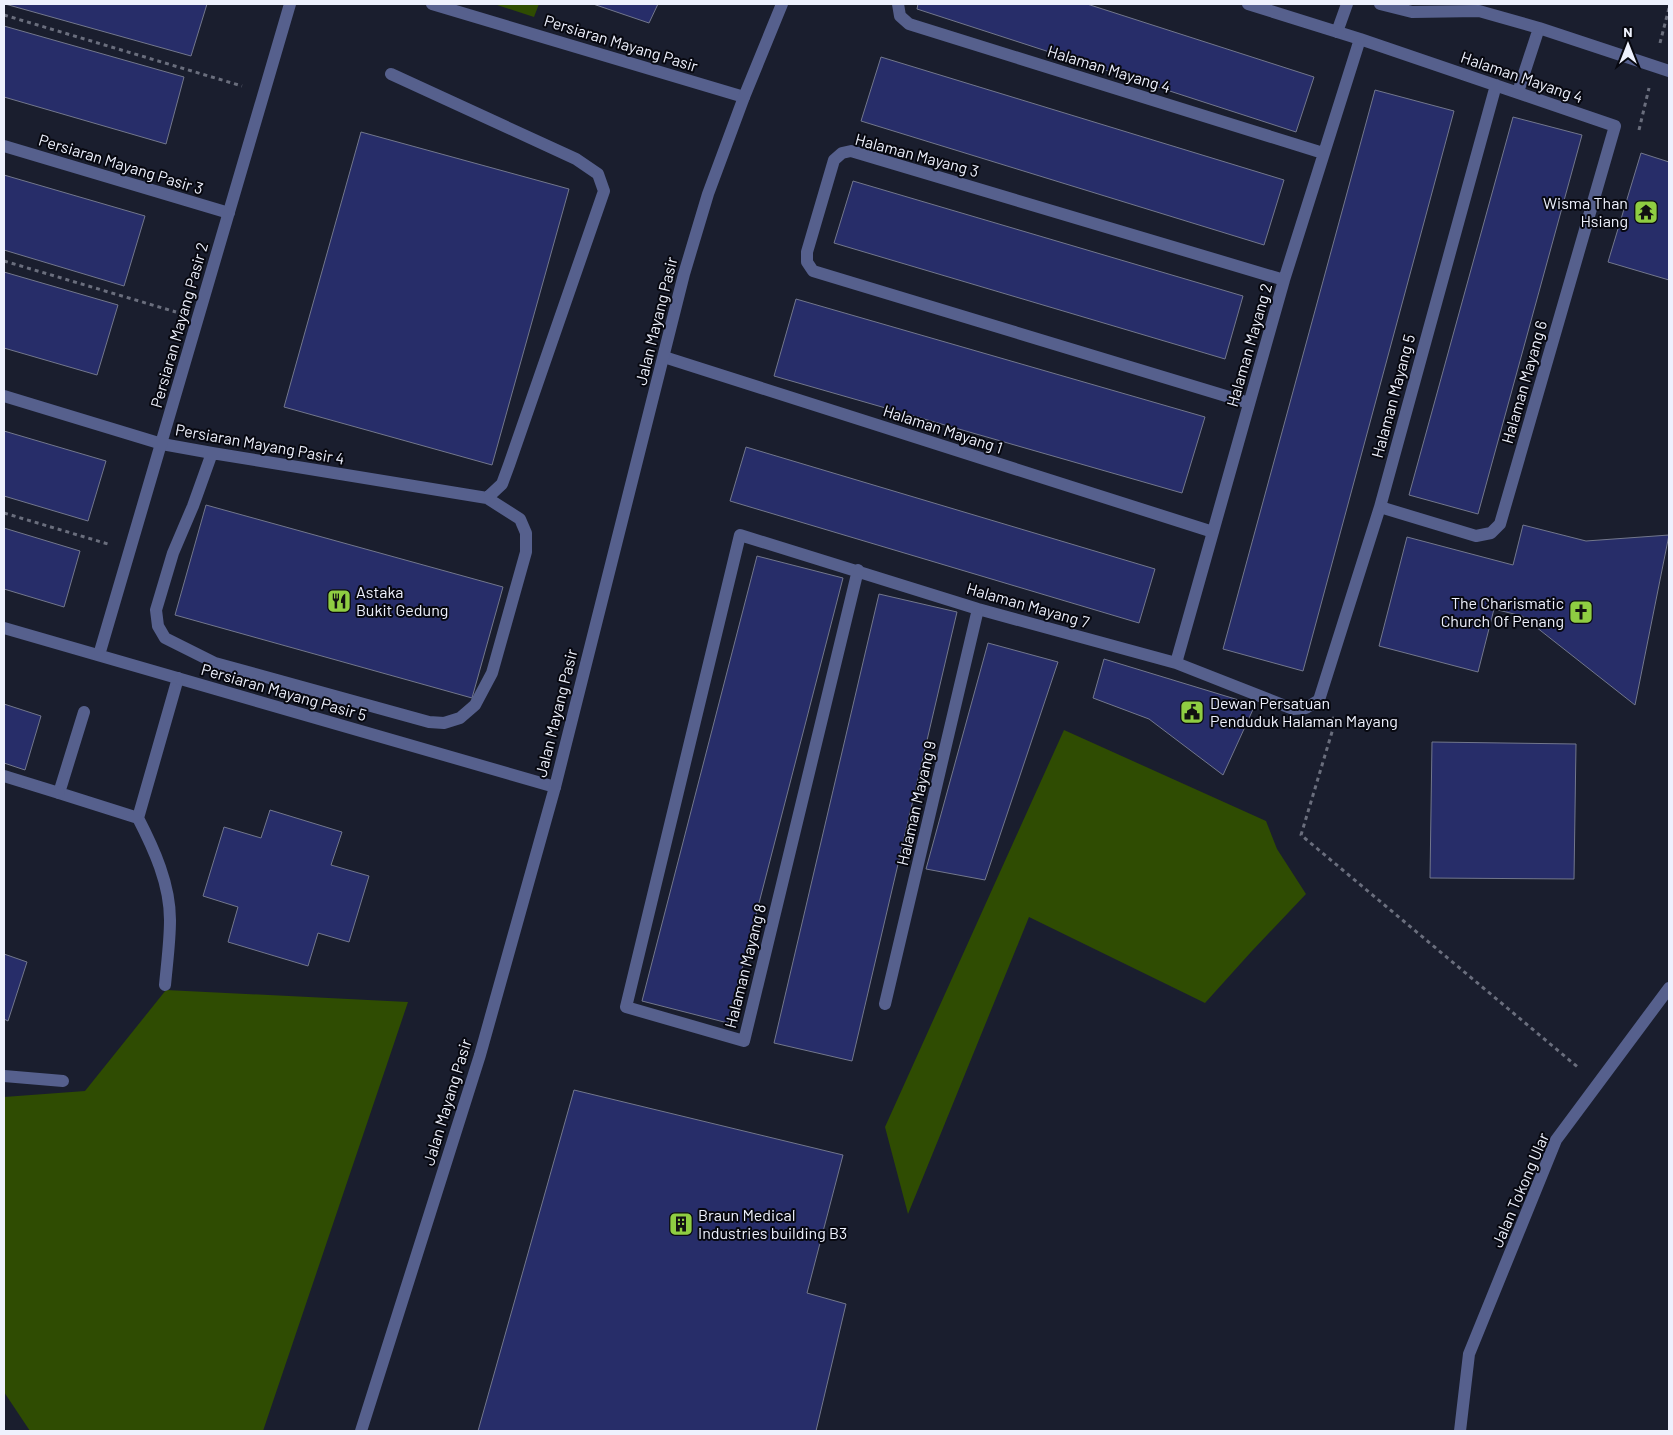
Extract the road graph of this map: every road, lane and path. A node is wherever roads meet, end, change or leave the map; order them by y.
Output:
1 (290, 4) edge
2 (432, 4) edge
3 (782, 4) edge
4 (898, 4) edge
5 (1248, 4) edge
6 (1347, 4) edge
7 (1380, 4) edge
8 (4, 15) edge
9 (1539, 28) junction
10 (1337, 32) junction
11 (1360, 39) junction
12 (1669, 71) edge
13 (391, 74) dead end
14 (1496, 85) junction
15 (264, 92) junction
16 (1518, 92) junction
17 (744, 97) junction
18 (1615, 126) joint
19 (4, 146) edge
20 (1323, 153) junction
21 (229, 213) junction
22 (4, 261) edge
23 (1284, 280) junction
24 (198, 319) junction
25 (664, 357) junction
26 (4, 396) edge
27 (1249, 403) junction
28 (162, 444) junction
29 (212, 453) junction
30 (487, 498) junction
31 (1380, 507) junction
32 (4, 513) edge
33 (1213, 532) junction
34 (740, 535) joint
35 (130, 550) junction
36 (858, 570) junction
37 (978, 609) junction
38 (4, 628) edge
39 (99, 655) junction
40 (1176, 663) junction
41 (178, 678) junction
42 (1319, 700) junction
43 (84, 712) dead end
44 (4, 776) edge
45 (555, 787) junction
46 (59, 793) junction
47 (138, 818) junction
48 (165, 985) dead end
49 (1669, 988) edge
50 (885, 1004) dead end
51 (4, 1076) edge
52 (63, 1081) dead end
53 (1598, 1084) junction
54 (362, 1431) edge
55 (1460, 1431) edge

1 - 15 street, Persiaran Mayang Pasir 2
2 - 17 street, Persiaran Mayang Pasir
3 - 17 street, Jalan Mayang Pasir
4 - 20 street, Halaman Mayang 4
5 - 10 street, Halaman Mayang 4
6 - 10 street
7 - 9 street
8 - 15 path
9 - 12 street
9 - 16 street
10 - 11 street, Halaman Mayang 4
11 - 14 street, Halaman Mayang 4
11 - 20 street, Halaman Mayang 2
13 - 30 street
14 - 16 street, Halaman Mayang 4
14 - 31 street, Halaman Mayang 5
15 - 21 street, Persiaran Mayang Pasir 2
16 - 18 street, Halaman Mayang 4
17 - 25 street, Jalan Mayang Pasir
18 - 31 street, Halaman Mayang 6
19 - 21 street, Persiaran Mayang Pasir 3
20 - 23 street, Halaman Mayang 2
21 - 24 street, Persiaran Mayang Pasir 2
22 - 24 path
23 - 27 street, Halaman Mayang 2
23 - 27 street, Halaman Mayang 3
24 - 28 street, Persiaran Mayang Pasir 2
25 - 33 street, Halaman Mayang 1
25 - 45 street, Jalan Mayang Pasir
26 - 28 street, Persiaran Mayang Pasir 4
27 - 33 street, Halaman Mayang 2
28 - 29 street, Persiaran Mayang Pasir 4
28 - 35 street, Persiaran Mayang Pasir 2
29 - 30 street, Persiaran Mayang Pasir 4
29 - 30 street
31 - 42 street, Halaman Mayang 5
32 - 35 path
33 - 40 street, Halaman Mayang 2
34 - 36 street, Halaman Mayang 7
34 - 36 street, Halaman Mayang 8
35 - 39 street, Persiaran Mayang Pasir 2
36 - 37 street, Halaman Mayang 7
37 - 40 street, Halaman Mayang 7
37 - 50 street, Halaman Mayang 9
38 - 39 street, Persiaran Mayang Pasir 5
39 - 41 street, Persiaran Mayang Pasir 5
40 - 42 street, Halaman Mayang 7
41 - 45 street, Persiaran Mayang Pasir 5
41 - 47 street
42 - 53 path
43 - 46 street
44 - 46 street
45 - 54 street, Jalan Mayang Pasir
46 - 47 street
47 - 48 street
49 - 53 street, Jalan Tokong Ular
51 - 52 street
53 - 55 street, Jalan Tokong Ular

